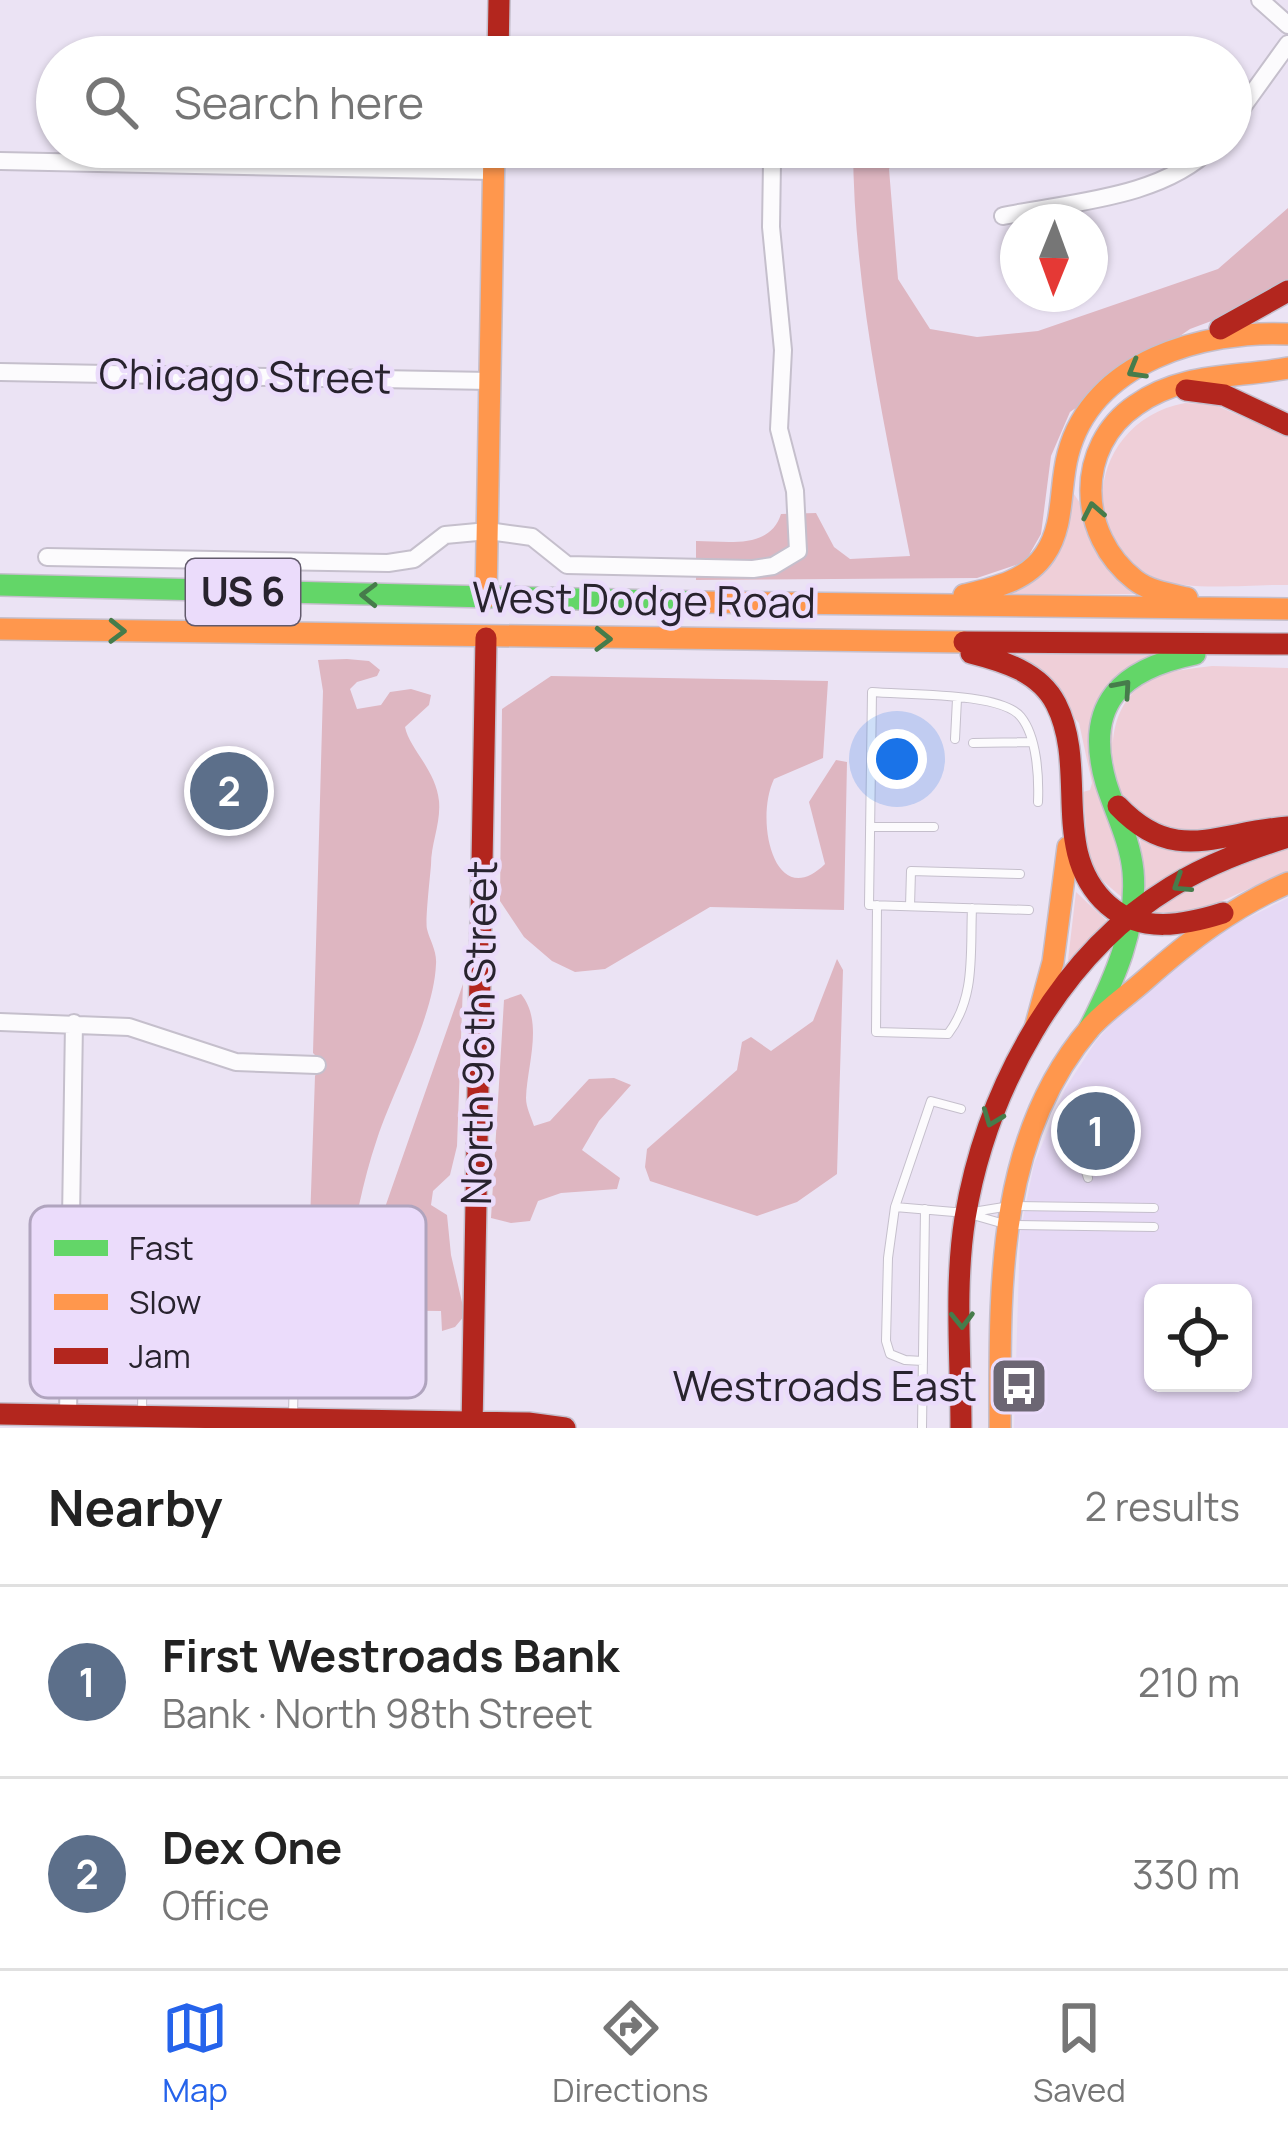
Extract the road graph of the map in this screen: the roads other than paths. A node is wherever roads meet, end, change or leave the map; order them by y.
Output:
1 (500, 0) edge
2 (1260, 0) edge
3 (1288, 25) edge
4 (499, 36) edge
5 (1288, 44) edge
6 (1252, 94) edge
7 (0, 161) edge
8 (36, 162) edge
9 (345, 168) edge
10 (493, 168) edge
11 (772, 168) edge
12 (1187, 168) edge
13 (493, 171) junction
14 (1061, 204) edge
15 (1288, 291) edge
16 (1288, 334) edge
17 (1175, 350) junction
18 (1288, 368) edge
19 (0, 372) edge
20 (490, 381) junction
21 (1156, 394) junction
22 (1288, 425) edge
23 (488, 531) junction
24 (47, 557) dead end
25 (0, 585) edge
26 (59, 587) junction
27 (0, 597) edge
28 (486, 598) junction
29 (895, 605) junction
30 (1232, 608) junction
31 (1288, 609) edge
32 (0, 629) edge
33 (486, 638) junction
34 (894, 641) junction
35 (1288, 646) edge
36 (957, 699) junction
37 (955, 739) dead end
38 (1030, 742) junction
39 (973, 743) dead end
40 (1112, 796) junction
41 (1038, 802) dead end
42 (1072, 805) junction
43 (870, 826) junction
44 (1288, 826) edge
45 (934, 827) dead end
46 (1288, 837) edge
47 (1020, 874) dead end
48 (1288, 883) edge
49 (878, 905) junction
50 (910, 906) junction
51 (971, 908) junction
52 (1029, 910) dead end
53 (1223, 913) junction
54 (1131, 919) junction
55 (0, 1022) edge
56 (74, 1023) junction
57 (1035, 1028) junction
58 (1089, 1029) junction
59 (317, 1064) dead end
60 (962, 1109) dead end
61 (1069, 1119) dead end
62 (1088, 1178) dead end
63 (75, 1206) edge
64 (895, 1207) junction
65 (1154, 1208) dead end
66 (925, 1209) junction
67 (966, 1213) junction
68 (1009, 1215) junction
69 (1154, 1227) dead end
70 (922, 1360) junction
71 (142, 1398) edge
72 (0, 1414) edge
73 (142, 1417) junction
74 (77, 1419) edge
75 (306, 1423) edge
76 (260, 1424) edge
77 (472, 1426) edge
78 (565, 1428) edge
79 (922, 1428) edge
80 (961, 1428) edge
81 (1000, 1428) edge

1 - 4 main road
2 - 3 street
5 - 6 street
7 - 8 street
9 - 13 street
10 - 13 main road
11 - 23 street
12 - 14 street
13 - 20 main road
15 - 17 main road
16 - 17 main road
17 -> 29 main road
18 - 21 main road
19 - 20 street, Chicago Street
20 - 23 main road
21 - 22 main road
30 -> 21 main road
23 - 24 street
23 - 28 main road
25 - 26 main road, West Dodge Road / US 6
26 - 27 main road
28 -> 26 main road, West Dodge Road / US 6
28 - 29 main road, West Dodge Road / US 6
29 - 30 main road, West Dodge Road / US 6
30 - 31 main road, West Dodge Road / US 6
32 -> 33 main road, West Dodge Road / US 6
33 -> 34 main road, West Dodge Road / US 6
33 - 77 main road, North 96th Street
34 - 35 main road, West Dodge Road / US 6
34 - 42 main road
40 -> 35 main road
36 - 37 lane
36 - 38 lane
36 - 43 lane
38 - 39 lane
38 - 41 lane
40 - 44 main road
40 - 54 main road
42 - 54 main road
42 - 57 main road
43 - 45 lane
43 - 49 lane
46 -> 54 main road
47 - 50 lane
48 - 53 main road
49 - 50 lane
49 - 51 lane
50 - 51 lane
51 - 52 lane
53 - 54 main road
53 - 58 main road
54 - 57 main road
54 - 58 main road
55 - 56 street
56 - 59 street
56 - 63 street
57 -> 67 main road
58 - 68 main road
60 - 64 lane
61 - 62 lane
64 - 66 lane
64 - 70 lane
65 - 68 lane
66 - 67 lane
66 - 70 lane
67 - 68 lane
67 - 68 lane
67 -> 80 main road
68 - 69 lane
68 - 81 main road
70 - 79 lane
71 - 73 lane
72 - 74 main road
73 - 74 main road
73 - 76 main road
75 - 76 main road
75 - 77 main road
77 - 78 main road

